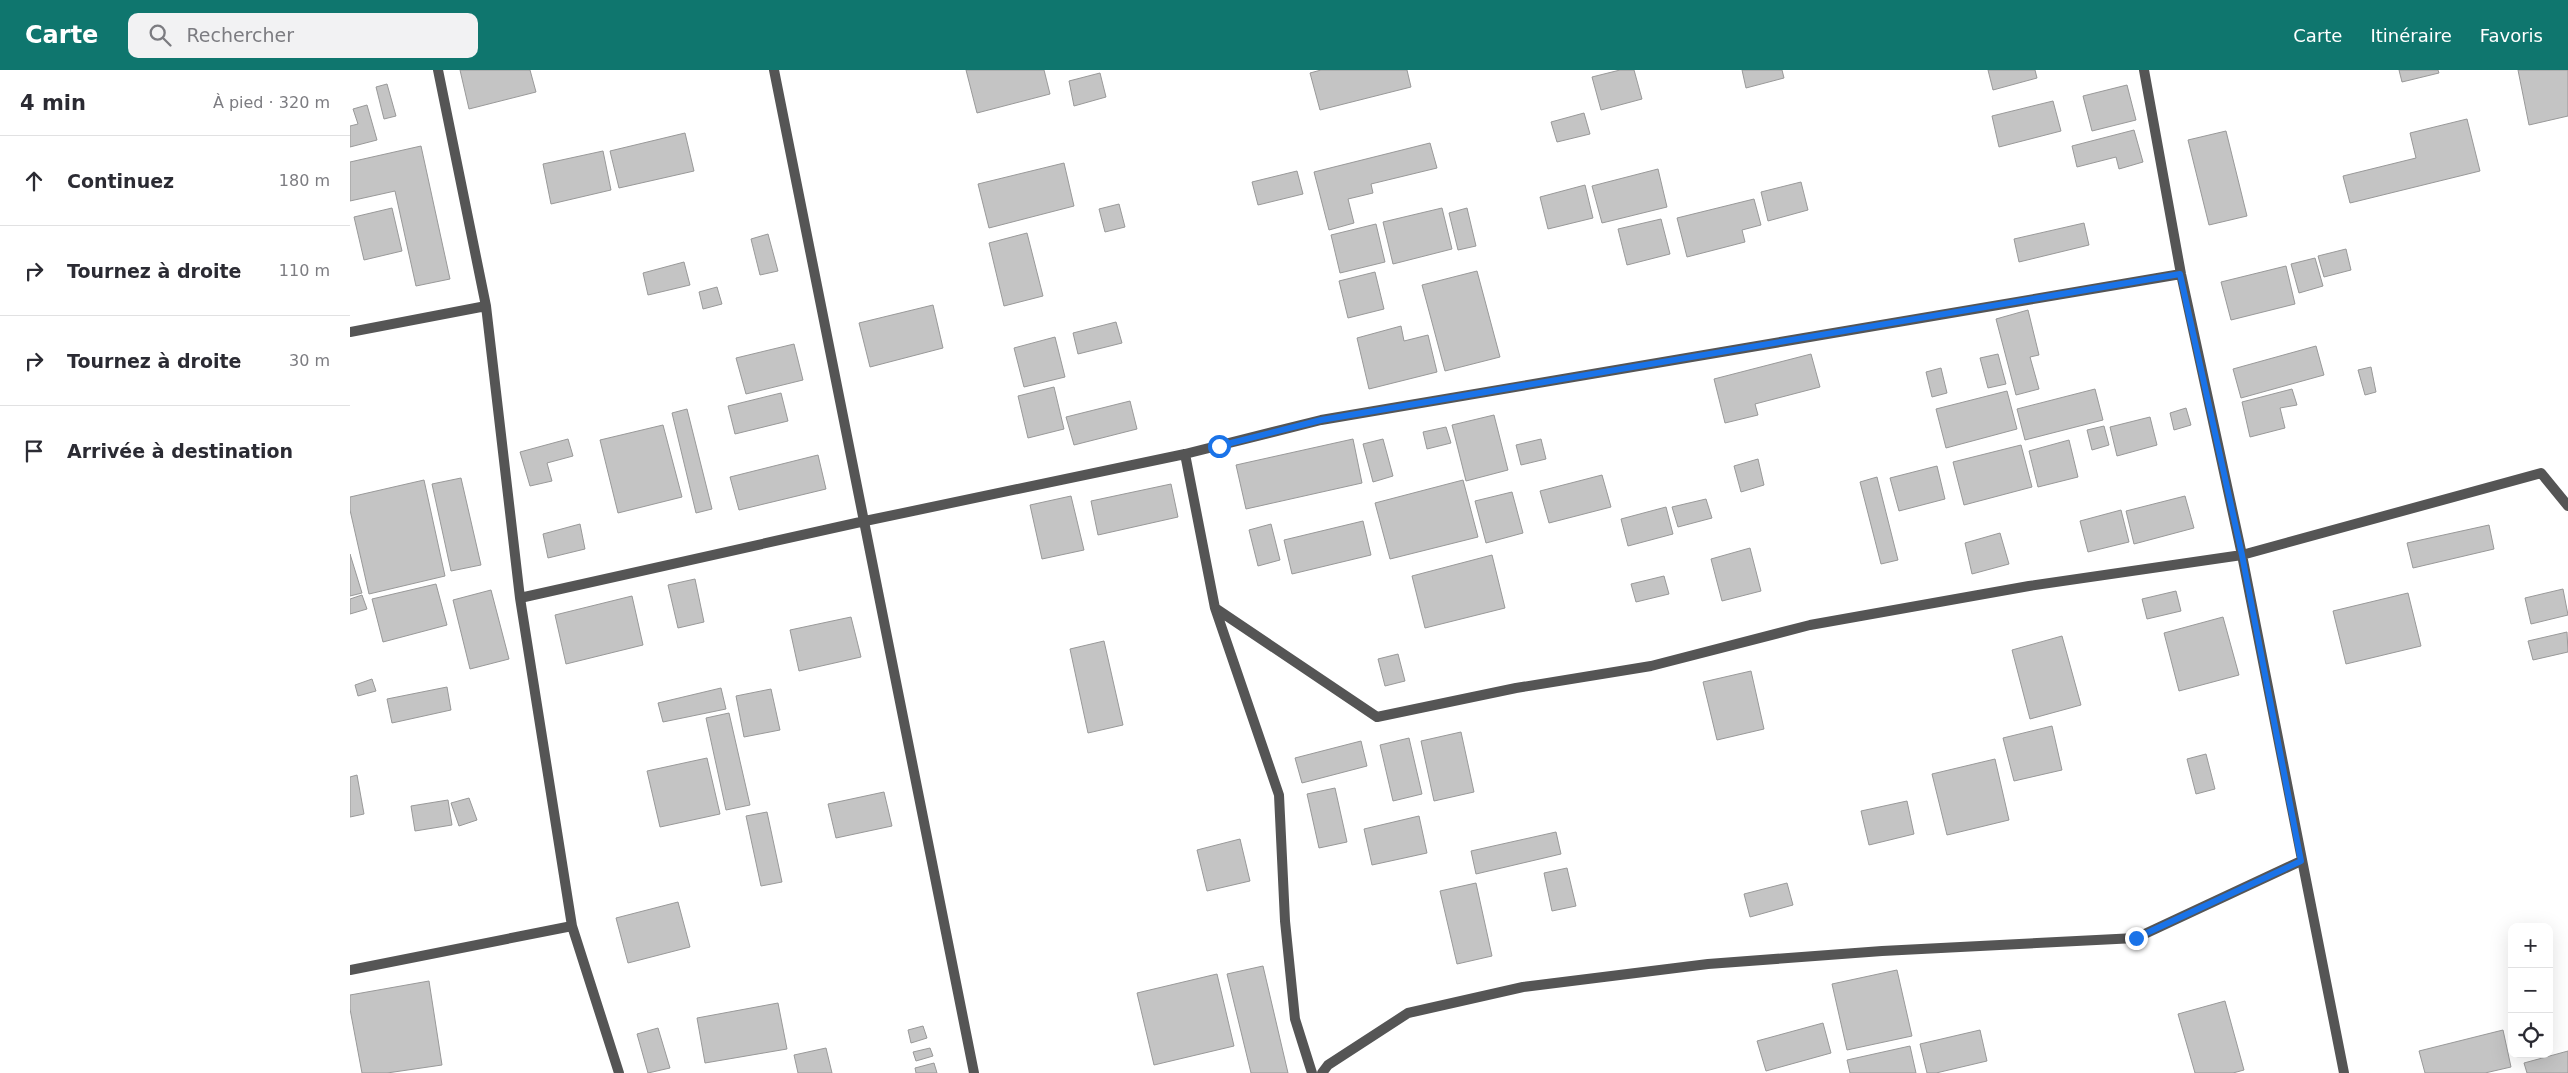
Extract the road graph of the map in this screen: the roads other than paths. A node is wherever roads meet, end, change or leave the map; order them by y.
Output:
1 (438, 70) edge
2 (774, 70) edge
3 (2144, 70) edge
4 (2180, 274) junction
5 (486, 306) junction
6 (350, 332) edge
7 (1185, 454) junction
8 (2568, 506) edge
9 (865, 520) junction
10 (2242, 555) junction
11 (520, 598) junction
12 (1215, 608) junction
13 (2301, 861) junction
14 (572, 926) junction
15 (350, 970) edge
16 (619, 1073) edge
17 (974, 1073) edge
18 (1312, 1073) edge
19 (1322, 1073) edge
20 (2344, 1073) edge

1 - 5 street
2 - 9 street
3 - 4 street
4 - 7 street
4 - 10 street
5 - 6 street
5 - 11 street
7 - 9 street
7 - 12 street
8 - 10 street
9 - 11 street
9 - 17 street
10 - 12 street
10 - 13 street
11 - 14 street
12 - 18 street
13 - 19 street
13 - 20 street
14 - 15 street
14 - 16 street

